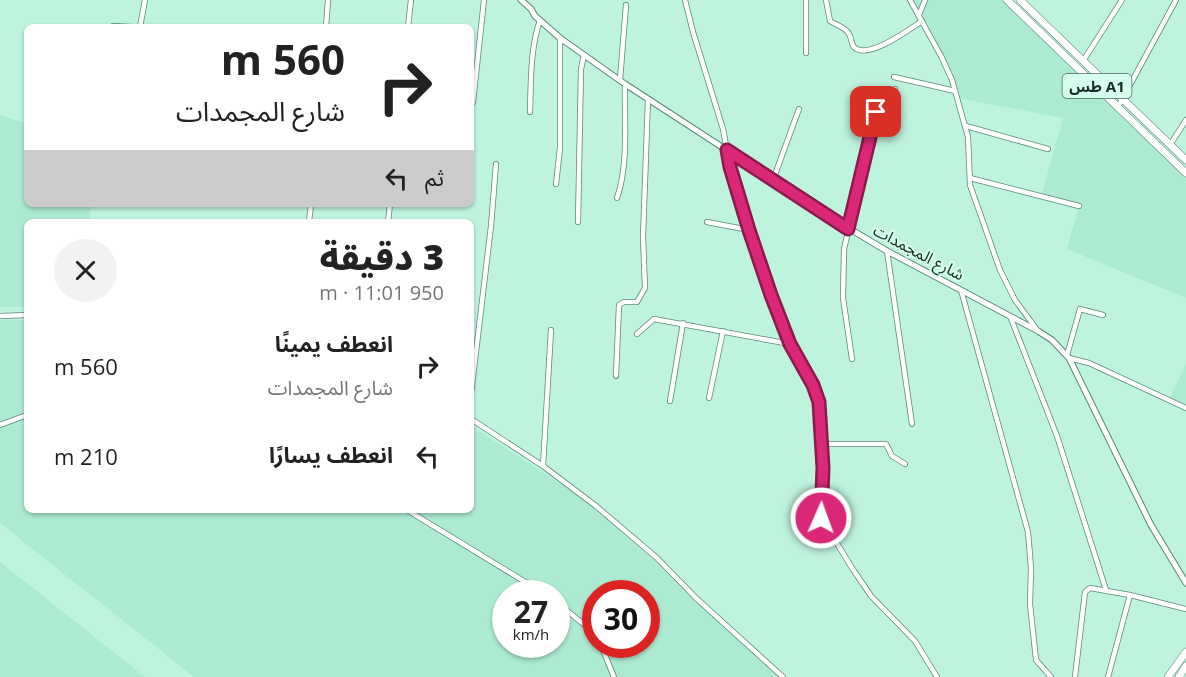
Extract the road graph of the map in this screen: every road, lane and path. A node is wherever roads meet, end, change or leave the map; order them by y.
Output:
1 (146, 0) edge
2 (328, 0) edge
3 (411, 0) edge
4 (484, 0) edge
5 (521, 0) edge
6 (685, 0) edge
7 (806, 0) edge
8 (826, 0) edge
9 (910, 0) edge
10 (925, 0) edge
11 (1007, 0) edge
12 (1122, 0) edge
13 (1176, 0) edge
14 (1022, 1) edge
15 (626, 5) dead end
16 (919, 15) junction
17 (540, 20) junction
18 (922, 21) junction
19 (141, 24) edge
20 (326, 24) edge
21 (408, 24) edge
22 (560, 38) junction
23 (806, 53) dead end
24 (584, 55) junction
25 (1083, 61) junction
26 (894, 77) dead end
27 (620, 80) junction
28 (625, 84) junction
29 (895, 89) dead end
30 (955, 91) junction
31 (474, 93) edge
32 (648, 99) junction
33 (1122, 99) junction
34 (1118, 107) junction
35 (799, 109) dead end
36 (530, 111) dead end
37 (1186, 120) edge
38 (966, 126) junction
39 (1170, 145) junction
40 (1048, 149) dead end
41 (727, 150) junction
42 (1186, 160) edge
43 (496, 164) dead end
44 (1186, 173) edge
45 (970, 177) junction
46 (773, 180) junction
47 (556, 184) dead end
48 (617, 198) dead end
49 (1079, 206) dead end
50 (578, 222) dead end
51 (707, 222) dead end
52 (848, 229) junction
53 (749, 230) junction
54 (886, 251) junction
55 (961, 290) junction
56 (24, 315) edge
57 (1102, 315) dead end
58 (0, 316) edge
59 (1010, 316) junction
60 (683, 323) junction
61 (551, 330) dead end
62 (723, 331) junction
63 (1038, 331) junction
64 (637, 334) dead end
65 (790, 344) junction
66 (1068, 356) junction
67 (852, 359) dead end
68 (474, 369) edge
69 (616, 376) dead end
70 (709, 398) dead end
71 (670, 401) dead end
72 (1186, 408) edge
73 (24, 416) edge
74 (474, 420) edge
75 (912, 424) dead end
76 (0, 425) edge
77 (822, 444) junction
78 (905, 464) dead end
79 (543, 466) junction
80 (412, 513) edge
81 (522, 580) edge
82 (1186, 583) edge
83 (1106, 590) junction
84 (1130, 595) junction
85 (1186, 609) edge
86 (570, 613) edge
87 (582, 623) edge
88 (1186, 652) edge
89 (606, 658) edge
90 (1186, 666) edge
91 (614, 677) edge
92 (783, 677) edge
93 (937, 677) edge
94 (1051, 677) edge
95 (1075, 677) edge
96 (1108, 677) edge
97 (1168, 677) edge
98 (1179, 677) edge

1 - 19 street
2 - 20 street
3 - 21 street
4 - 31 street
5 - 17 main road, شارع المجمدات
6 - 41 street
7 - 23 street
8 - 18 street
9 - 16 street
10 - 16 street
11 - 34 highway, طس A1
12 - 25 street
13 - 33 street
14 - 25 highway, طس A1
15 - 27 street
16 - 18 street
17 - 22 main road, شارع المجمدات
17 - 36 street
18 - 30 street
22 - 24 main road, شارع المجمدات
22 - 47 street
24 - 27 main road, شارع المجمدات
24 - 50 street
25 - 33 highway, طس A1
26 - 30 street
27 - 28 main road, شارع المجمدات
28 - 32 main road, شارع المجمدات
28 - 48 street
29 - 52 street
30 - 38 street
32 - 41 main road, شارع المجمدات
32 - 69 street
33 - 34 street
33 - 39 highway, طس A1
34 - 44 highway, طس A1
35 - 46 street
37 - 39 street
38 - 40 street
38 - 45 street
39 - 42 highway, طس A1
41 - 46 main road, شارع المجمدات
41 - 53 street
43 - 68 street
45 - 49 street
45 - 63 street
46 - 52 main road, شارع المجمدات
51 - 53 street
52 - 54 main road, شارع المجمدات
52 - 67 street
53 - 65 street
54 - 55 main road, شارع المجمدات
54 - 75 street
55 - 59 main road, شارع المجمدات
55 - 94 street
56 - 58 street
57 - 66 street
59 - 63 main road, شارع المجمدات
59 - 83 street
60 - 62 street
60 - 64 street
60 - 71 street
61 - 79 street
62 - 65 street
62 - 70 street
63 - 66 main road, شارع المجمدات
65 - 77 street
66 - 72 street
66 - 82 main road, شارع المجمدات
73 - 76 street
74 - 79 street
77 - 78 street
77 - 93 street
79 - 92 street
80 - 81 street
83 - 84 street
83 - 95 street
84 - 85 street
84 - 96 street
86 - 87 street
88 - 97 highway
89 - 91 street
90 - 98 highway

